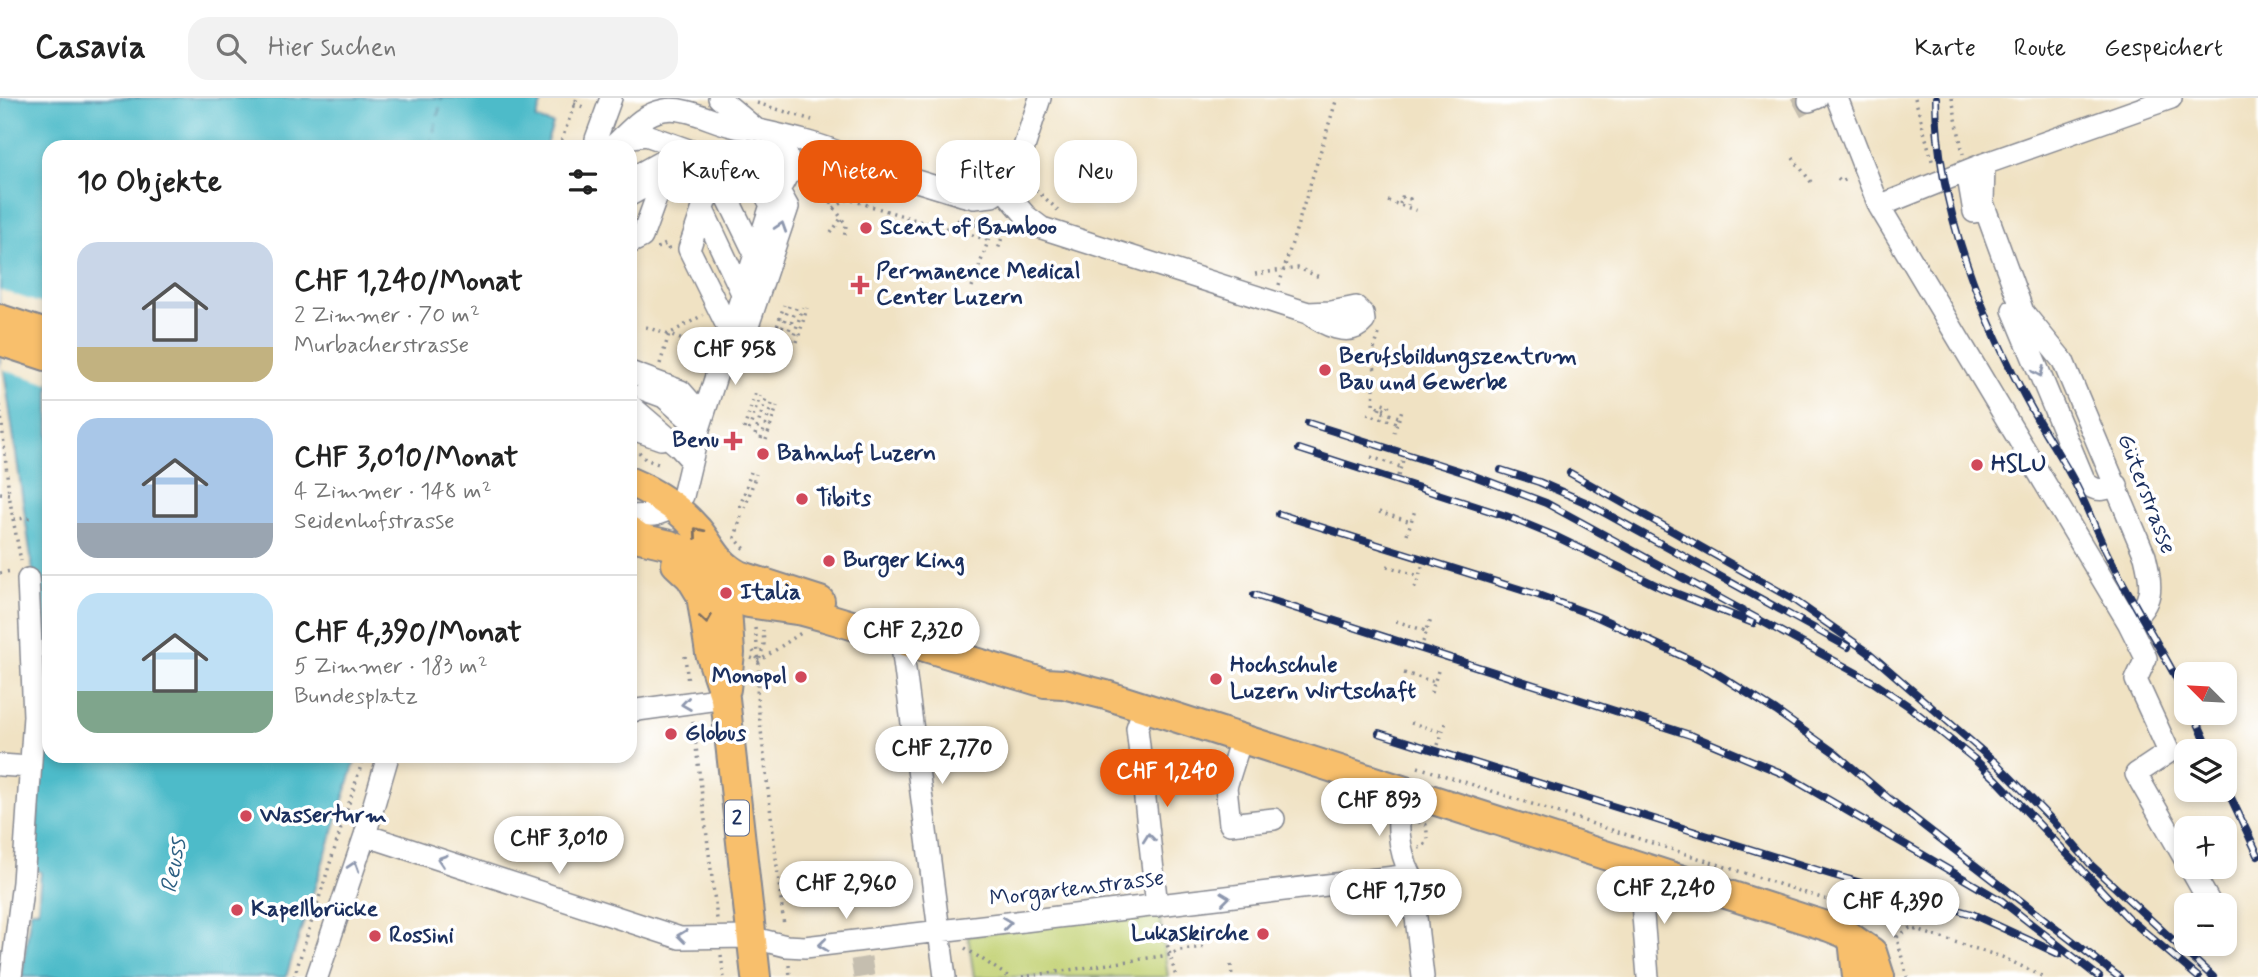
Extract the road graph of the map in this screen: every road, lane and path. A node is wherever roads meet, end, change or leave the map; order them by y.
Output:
1 (577, 98) edge
2 (611, 98) edge
3 (719, 98) edge
4 (1040, 98) edge
5 (1337, 98) edge
6 (1837, 98) edge
7 (1915, 98) edge
8 (1952, 98) edge
9 (2166, 99) edge
10 (749, 101) dead end
11 (574, 104) junction
12 (587, 108) dead end
13 (812, 120) dead end
14 (757, 130) junction
15 (781, 137) junction
16 (561, 140) edge
17 (596, 140) edge
18 (620, 140) edge
19 (628, 140) edge
20 (782, 140) edge
21 (1024, 140) edge
22 (798, 142) edge
23 (784, 145) edge
24 (658, 150) edge
25 (1793, 158) dead end
26 (637, 162) edge
27 (658, 163) edge
28 (1976, 167) junction
29 (658, 168) edge
30 (784, 168) edge
31 (798, 172) edge
32 (658, 173) edge
33 (637, 176) edge
34 (1847, 176) dead end
35 (1838, 179) dead end
36 (1811, 182) dead end
37 (1939, 182) junction
38 (658, 183) edge
39 (784, 185) edge
40 (637, 189) edge
41 (1040, 191) edge
42 (784, 198) edge
43 (704, 203) edge
44 (715, 203) edge
45 (715, 203) edge
46 (775, 203) edge
47 (831, 203) edge
48 (1021, 203) edge
49 (1400, 205) junction
50 (1879, 206) junction
51 (834, 208) junction
52 (1418, 211) dead end
53 (640, 214) edge
54 (1067, 216) dead end
55 (842, 217) junction
56 (831, 233) dead end
57 (844, 239) dead end
58 (985, 239) junction
59 (637, 240) edge
60 (998, 250) dead end
61 (1246, 273) dead end
62 (1322, 278) dead end
63 (746, 283) junction
64 (972, 287) dead end
65 (1273, 295) junction
66 (786, 306) dead end
67 (805, 307) dead end
68 (796, 308) dead end
69 (1308, 313) dead end
70 (705, 314) dead end
71 (0, 319) edge
72 (646, 327) dead end
73 (42, 333) edge
74 (669, 334) junction
75 (775, 340) dead end
76 (0, 341) edge
77 (685, 341) junction
78 (705, 342) dead end
79 (795, 342) dead end
80 (785, 343) dead end
81 (708, 349) dead end
82 (701, 354) dead end
83 (42, 355) edge
84 (734, 358) dead end
85 (758, 366) dead end
86 (637, 375) edge
87 (637, 387) edge
88 (637, 393) edge
89 (757, 395) dead end
90 (766, 398) dead end
91 (0, 405) edge
92 (774, 405) dead end
93 (1373, 405) dead end
94 (1403, 407) dead end
95 (1367, 414) dead end
96 (1399, 417) junction
97 (637, 423) edge
98 (637, 423) edge
99 (1397, 423) junction
100 (699, 429) junction
101 (746, 430) dead end
102 (1394, 433) dead end
103 (755, 435) dead end
104 (764, 439) dead end
105 (685, 454) junction
106 (1371, 457) dead end
107 (1404, 457) dead end
108 (657, 464) dead end
109 (1401, 467) junction
110 (637, 471) edge
111 (751, 472) dead end
112 (756, 474) dead end
113 (1398, 476) dead end
114 (0, 493) edge
115 (9, 494) junction
116 (673, 506) junction
117 (1415, 510) dead end
118 (1379, 512) dead end
119 (637, 516) edge
120 (741, 516) dead end
121 (32, 518) dead end
122 (13, 519) junction
123 (1411, 522) junction
124 (637, 534) edge
125 (1407, 534) dead end
126 (657, 544) junction
127 (745, 550) dead end
128 (719, 561) junction
129 (1423, 564) dead end
130 (1387, 566) dead end
131 (1419, 576) junction
132 (27, 579) joint
133 (1415, 588) dead end
134 (727, 591) junction
135 (1431, 618) dead end
136 (1396, 621) dead end
137 (2128, 622) junction
138 (755, 628) dead end
139 (763, 630) dead end
140 (1426, 631) junction
141 (905, 640) junction
142 (1423, 642) dead end
143 (750, 646) dead end
144 (685, 650) dead end
145 (751, 659) dead end
146 (759, 661) junction
147 (1438, 671) dead end
148 (1404, 673) dead end
149 (1434, 682) junction
150 (1063, 684) junction
151 (1431, 693) dead end
152 (725, 698) junction
153 (690, 703) junction
154 (1144, 708) junction
155 (639, 710) edge
156 (1446, 722) dead end
157 (1411, 723) dead end
158 (1442, 732) junction
159 (1241, 739) junction
160 (1438, 745) dead end
161 (362, 763) edge
162 (386, 763) edge
163 (0, 765) edge
164 (30, 766) junction
165 (1418, 767) dead end
166 (1447, 776) dead end
167 (1405, 805) junction
168 (1274, 819) dead end
169 (1427, 834) dead end
170 (365, 835) junction
171 (2174, 840) edge
172 (1655, 871) junction
173 (1411, 875) junction
174 (1157, 906) junction
175 (718, 929) dead end
176 (939, 931) junction
177 (785, 932) dead end
178 (750, 937) junction
179 (720, 946) dead end
180 (1206, 947) dead end
181 (1169, 955) junction
182 (1868, 956) edge
183 (788, 963) dead end
184 (1231, 965) dead end
185 (11, 977) edge
186 (294, 977) edge
187 (317, 977) edge
188 (724, 977) edge
189 (756, 977) edge
190 (790, 977) edge
191 (946, 977) edge
192 (1009, 977) edge
193 (1022, 977) edge
194 (1176, 977) edge
195 (1232, 977) edge
196 (1423, 977) edge
197 (1648, 977) edge
198 (1857, 977) edge
199 (2044, 977) edge

1 - 11 path
2 - 17 street
3 - 14 street
4 - 21 street
5 - 65 path
6 - 50 street
7 - 37 path
8 - 28 path
9 - 28 street
10 - 13 path
11 - 12 path
11 - 16 path
14 - 15 street
14 - 18 street
15 - 20 street
15 - 22 street
19 - 24 street
23 - 30 street
25 - 36 path
26 - 27 street
28 - 37 street
28 - 137 street, Güterstrasse
29 - 33 street
31 - 39 street
32 - 40 street
34 - 35 path
37 - 50 street
38 - 53 street
41 - 54 path
63 -> 42 street
43 - 63 street
44 - 63 street
45 - 63 street
46 - 63 street
47 - 51 path
48 - 65 street
49 - 49 path
49 - 52 path
50 - 137 street
51 - 55 path
51 - 58 path
53 - 59 street
55 - 56 path
55 - 57 path
58 - 60 path, bridge
58 - 64 path
61 - 62 path
63 - 100 street
65 - 69 street
66 - 75 path
67 - 79 path
68 - 80 path
70 - 74 path
71 - 73 main road
72 - 74 path
74 - 77 path
76 - 83 main road
77 - 78 path
77 - 81 path
77 - 82 path
84 - 85 path
86 - 100 street
87 - 100 street
88 - 105 street
89 - 101 path
90 - 103 path
91 - 115 path
92 - 104 path
93 - 96 path
94 - 96 path
95 - 99 path
96 - 99 path
97 - 105 street
98 - 105 street
99 - 102 path
100 - 105 street
105 - 116 street
106 - 109 path
107 - 109 path
108 - 110 path
109 - 113 path
110 - 116 main road, 2
111 - 112 path
114 - 115 path
115 - 122 path
116 - 119 street
128 -> 116 main road, 2
117 - 123 path
118 - 123 path
120 - 127 path
121 - 122 path
122 - 132 path
123 - 125 path
124 - 126 main road, 2
126 - 134 main road
126 -> 152 main road, 2
128 - 134 main road, 2
128 - 150 main road
129 - 131 path
130 - 131 path
131 - 133 path
132 - 164 street
134 - 141 main road
134 - 152 main road, 2
135 - 140 path
136 - 140 path
137 - 171 street
138 - 146 path
139 - 146 path
140 - 142 path
141 - 150 main road
141 - 176 street
143 - 146 path
144 - 153 path
145 - 146 path
146 - 177 path
147 - 149 path
148 - 149 path
149 - 151 path
150 - 154 main road
152 - 153 street
152 - 178 main road, 2
153 -> 155 street
153 - 175 path
154 - 159 main road
174 -> 154 street
156 - 158 path
157 - 158 path
158 - 160 path
159 - 167 main road
159 - 168 street
161 - 186 path
162 - 170 street
163 - 164 street
164 - 185 street
165 - 166 path
167 - 169 path
167 - 172 main road
167 - 173 street
178 -> 170 street, Morgartenstrasse
187 -> 170 street
172 - 182 main road
172 - 197 street
174 -> 173 street, Morgartenstrasse
173 - 196 street
176 -> 174 street, Morgartenstrasse
174 - 181 path
176 -> 178 street, Morgartenstrasse
176 - 191 street
176 - 192 path
178 - 189 main road, 2
179 - 188 path
180 - 181 path
181 - 193 path
181 - 194 path
182 - 198 main road
182 - 199 path
183 - 190 path
184 - 195 path

